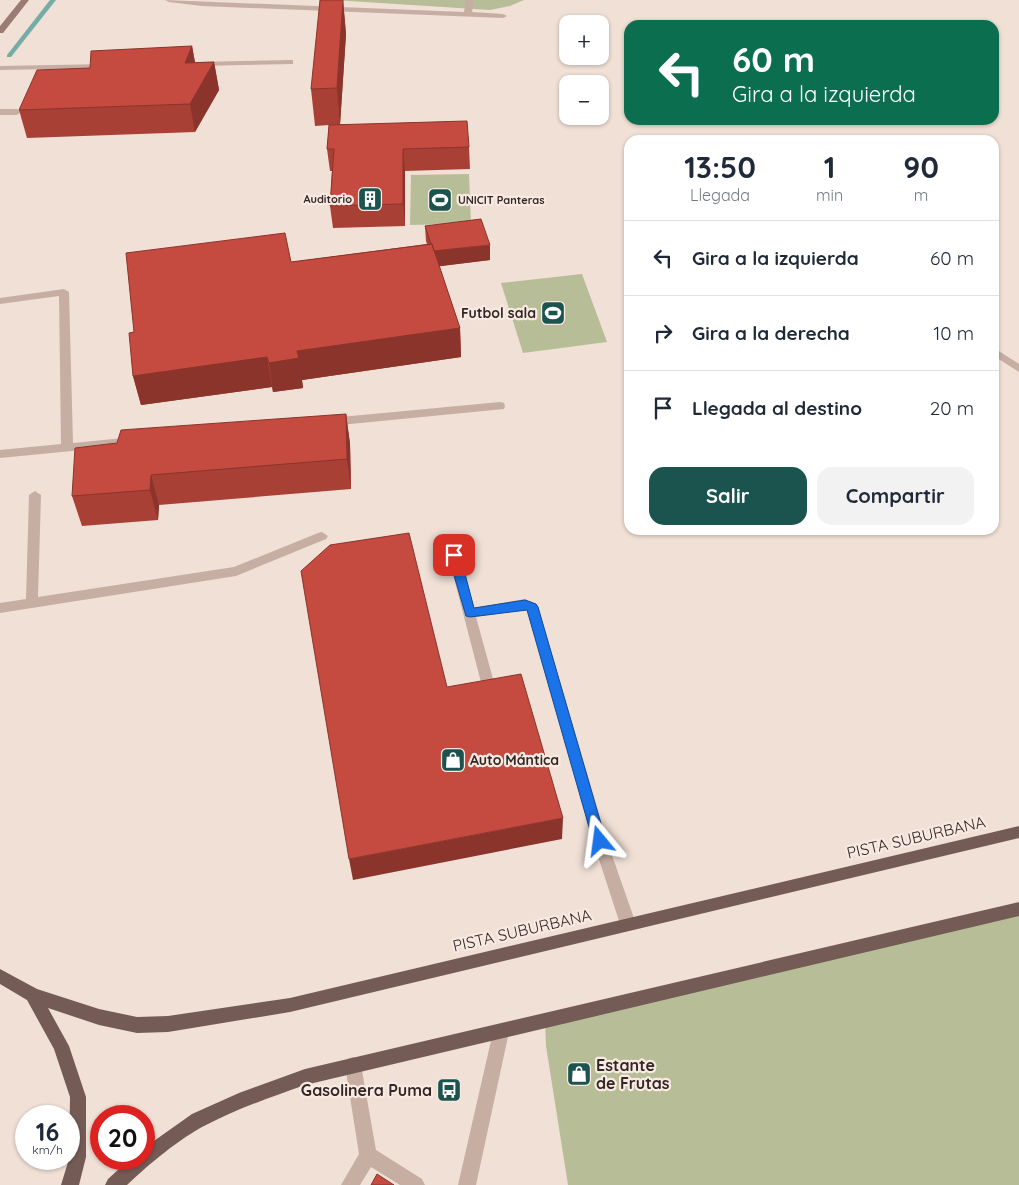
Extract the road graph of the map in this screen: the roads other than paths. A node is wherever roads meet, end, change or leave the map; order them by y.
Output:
1 (25, 0) edge
2 (174, 0) edge
3 (470, 0) edge
4 (247, 2) edge
5 (468, 14) junction
6 (503, 16) dead end
7 (0, 31) edge
8 (290, 62) dead end
9 (183, 64) edge
10 (115, 65) edge
11 (0, 68) edge
12 (0, 112) edge
13 (16, 112) dead end
14 (0, 301) edge
15 (999, 355) edge
16 (1019, 369) edge
17 (500, 406) dead end
18 (323, 423) edge
19 (146, 440) edge
20 (67, 447) junction
21 (0, 454) edge
22 (35, 495) dead end
23 (322, 536) dead end
24 (454, 555) dead end
25 (32, 603) junction
26 (0, 608) edge
27 (470, 613) junction
28 (488, 686) edge
29 (1019, 832) edge
30 (1019, 909) edge
31 (628, 924) junction
32 (0, 976) edge
33 (33, 995) junction
34 (502, 1032) junction
35 (353, 1066) junction
36 (155, 1150) edge
37 (368, 1155) junction
38 (130, 1170) edge
39 (70, 1185) edge
40 (114, 1185) edge
41 (350, 1185) edge
42 (416, 1185) edge
43 (467, 1185) edge

1 - 7 main road
2 - 4 street
3 - 5 street
4 - 5 street
5 - 6 street
8 - 9 street
10 - 11 street
12 - 13 street
14 - 20 street
15 - 16 street
17 - 18 street
19 - 20 street
20 - 21 street
22 - 25 street
23 - 25 street
24 - 27 street
25 - 26 street
27 - 28 street
27 - 31 street
29 - 31 main road, PISTA SUBURBANA
30 - 34 main road
31 - 33 main road, PISTA SUBURBANA
32 - 33 main road, PISTA SUBURBANA
33 - 39 main road
34 - 35 main road
34 - 43 street
35 - 36 main road
35 - 37 street
37 - 41 street
37 - 42 street
38 - 40 main road

